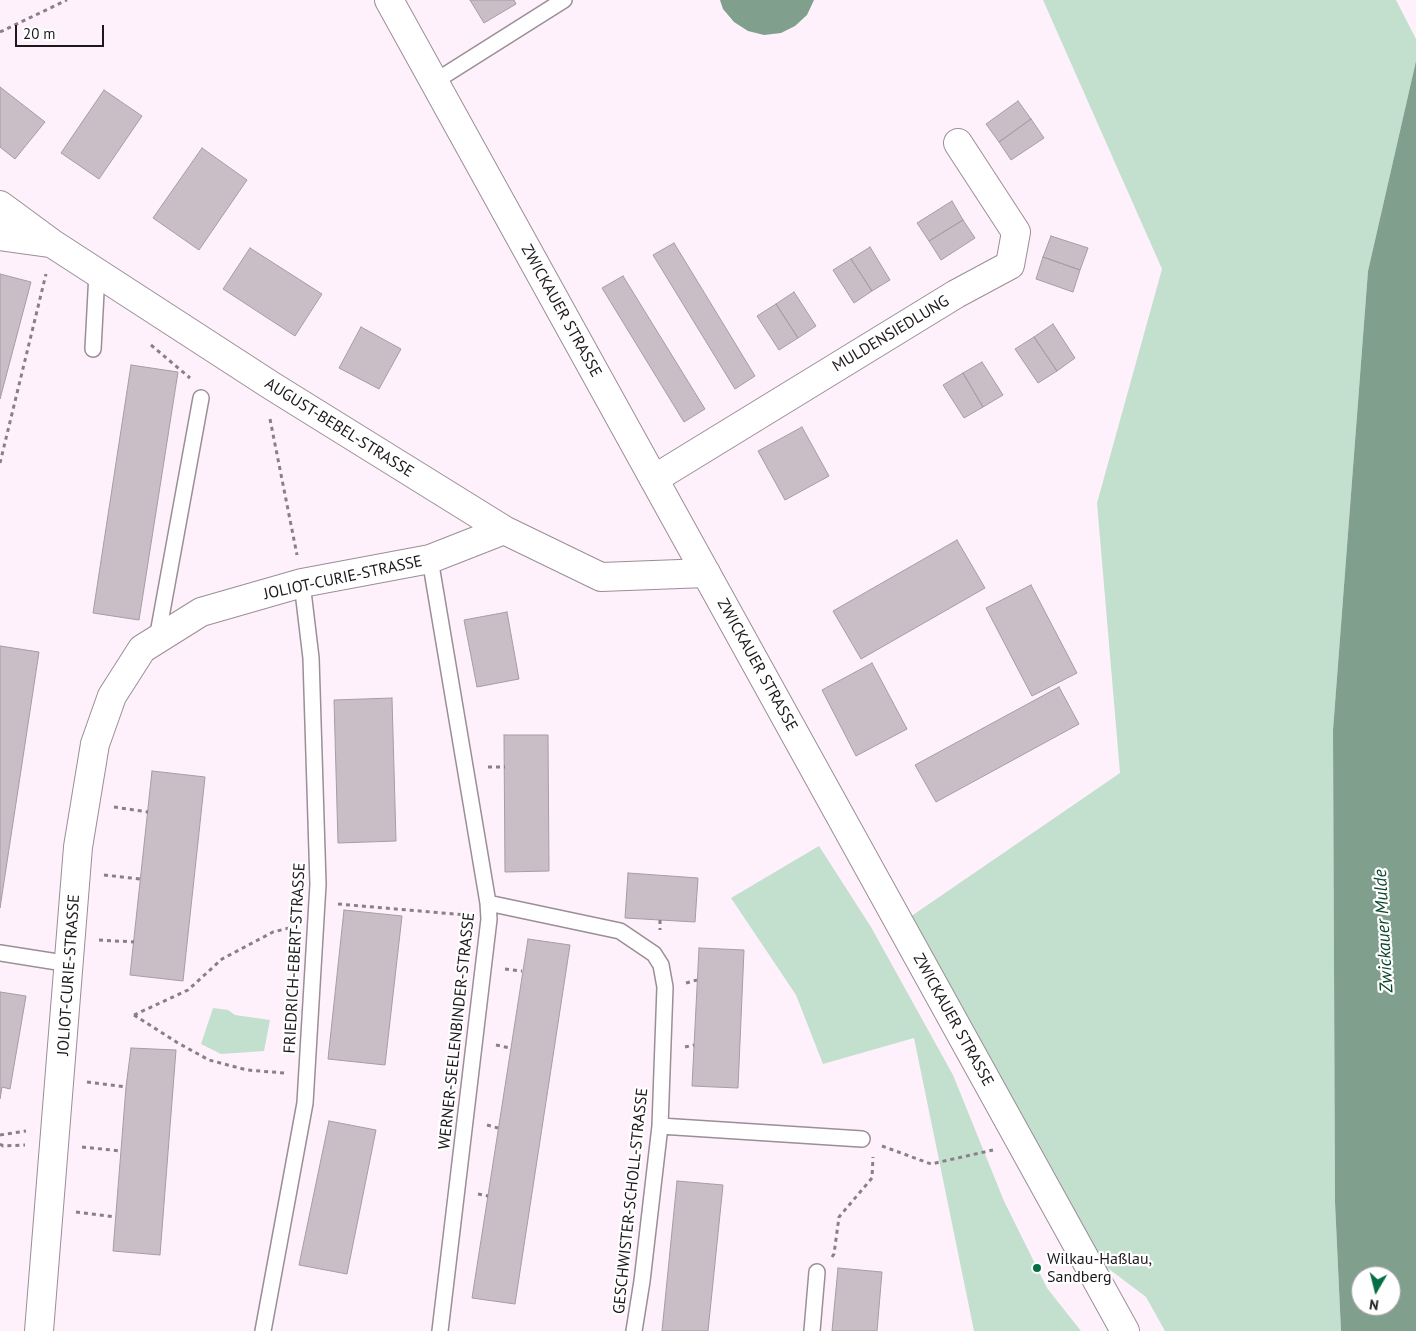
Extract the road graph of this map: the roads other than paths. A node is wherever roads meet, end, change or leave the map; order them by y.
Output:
1 (389, 0) edge
2 (564, 0) edge
3 (434, 82) junction
4 (958, 143) dead end
5 (0, 205) edge
6 (0, 236) edge
7 (53, 244) junction
8 (97, 273) junction
9 (93, 349) dead end
10 (201, 398) dead end
11 (654, 479) junction
12 (504, 530) junction
13 (430, 559) junction
14 (706, 574) junction
15 (302, 583) junction
16 (157, 639) junction
17 (488, 903) junction
18 (0, 953) edge
19 (70, 964) junction
20 (660, 1126) junction
21 (868, 1141) road end
22 (817, 1272) road end
23 (39, 1331) edge
24 (263, 1331) edge
25 (440, 1331) edge
26 (634, 1331) edge
27 (812, 1331) edge
28 (1125, 1331) edge

1 - 3 street, ZWICKAUER STRASSE
2 - 3 lane
3 - 11 street, ZWICKAUER STRASSE
4 - 11 street, MULDENSIEDLUNG
5 - 7 street, AUGUST-BEBEL-STRASSE
6 - 7 street
7 - 8 street, AUGUST-BEBEL-STRASSE
8 - 9 lane
8 - 12 street, AUGUST-BEBEL-STRASSE
10 - 16 lane
11 - 14 street, ZWICKAUER STRASSE
12 - 13 street, JOLIOT-CURIE-STRASSE
12 - 14 street, AUGUST-BEBEL-STRASSE
13 - 15 street, JOLIOT-CURIE-STRASSE
13 - 17 lane, WERNER-SEELENBINDER-STRASSE
14 - 28 street, ZWICKAUER STRASSE
15 - 16 street, JOLIOT-CURIE-STRASSE
15 - 24 lane, FRIEDRICH-EBERT-STRASSE
16 - 19 street, JOLIOT-CURIE-STRASSE
17 - 20 lane, GESCHWISTER-SCHOLL-STRASSE
17 - 25 lane, WERNER-SEELENBINDER-STRASSE
18 - 19 lane
19 - 23 street, JOLIOT-CURIE-STRASSE
20 - 21 lane
20 - 26 lane, GESCHWISTER-SCHOLL-STRASSE
22 - 27 lane

